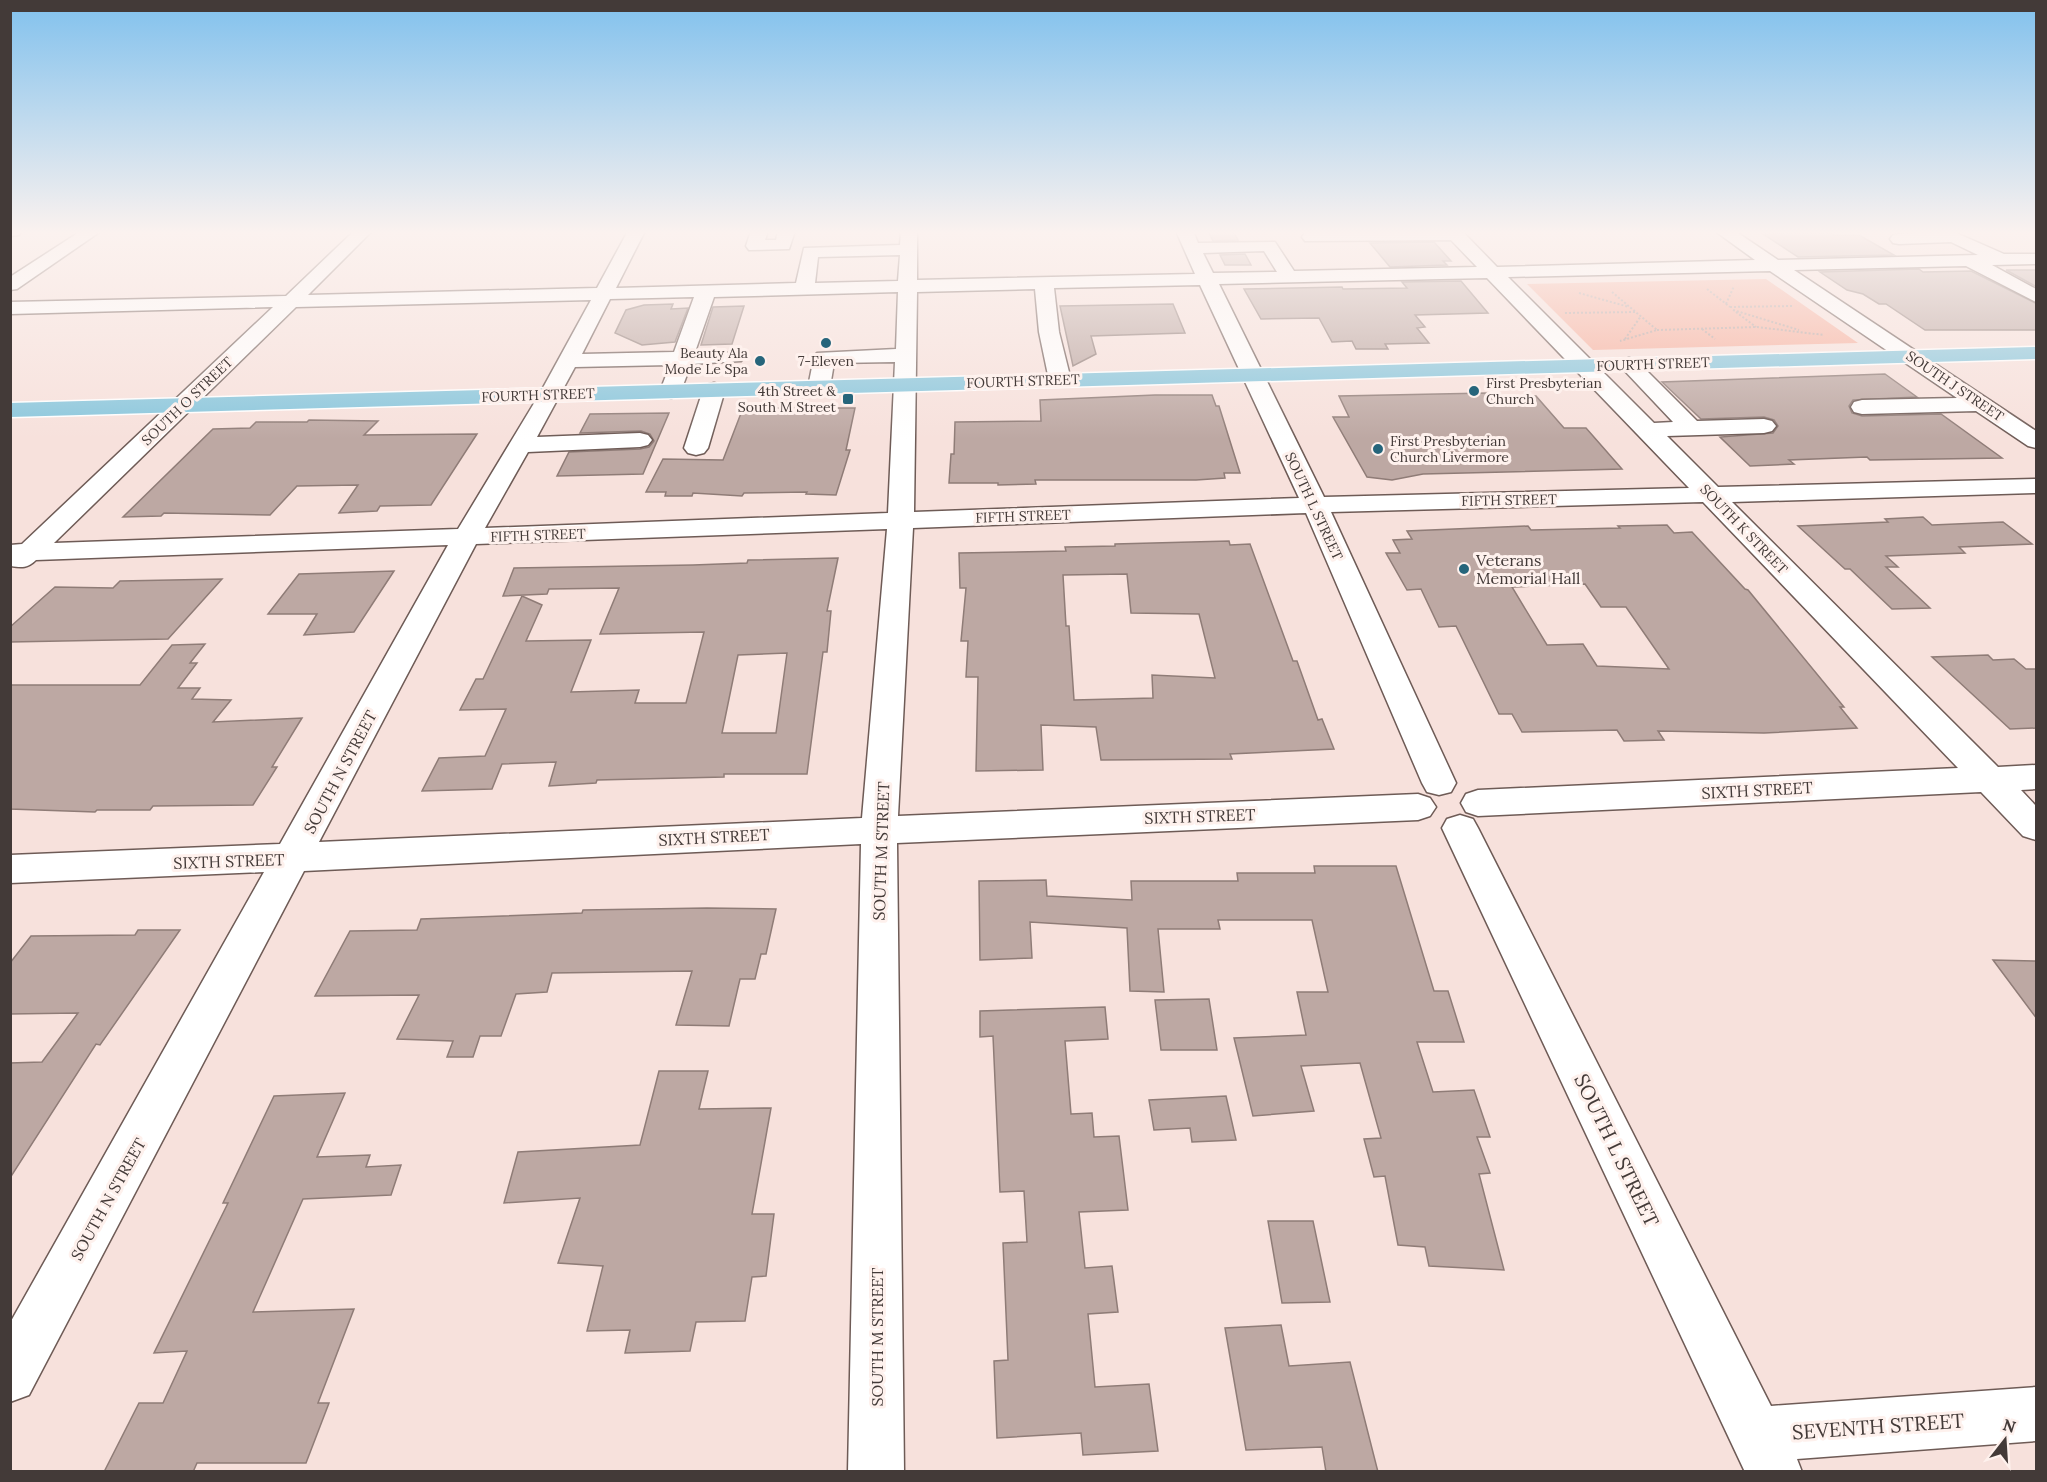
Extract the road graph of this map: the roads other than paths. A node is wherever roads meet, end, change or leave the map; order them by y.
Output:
1 (328, 300) edge
2 (600, 300) edge
3 (703, 300) edge
4 (908, 300) edge
5 (1045, 300) edge
6 (1217, 300) edge
7 (1519, 300) edge
8 (1826, 300) edge
9 (291, 301) junction
10 (10, 308) edge
11 (2037, 353) edge
12 (1910, 356) junction
13 (734, 357) dead end
14 (683, 358) junction
15 (568, 361) junction
16 (1629, 364) junction
17 (1584, 366) junction
18 (907, 370) junction
19 (1254, 375) junction
20 (1060, 380) junction
21 (819, 387) junction
22 (714, 390) junction
23 (671, 391) junction
24 (550, 395) junction
25 (1981, 404) junction
26 (183, 405) junction
27 (1862, 407) dead end
28 (10, 410) edge
29 (2037, 417) edge
30 (2002, 418) junction
31 (1764, 426) dead end
32 (1692, 429) junction
33 (1647, 430) junction
34 (640, 440) dead end
35 (2037, 441) edge
36 (520, 445) junction
37 (696, 448) dead end
38 (2037, 486) edge
39 (1710, 494) junction
40 (1315, 505) junction
41 (901, 521) junction
42 (466, 537) junction
43 (20, 553) edge
44 (10, 570) edge
45 (2037, 777) edge
46 (1990, 779) junction
47 (1429, 795) junction
48 (1469, 815) junction
49 (2037, 827) edge
50 (879, 829) junction
51 (293, 858) junction
52 (10, 869) edge
53 (10, 1376) edge
54 (2037, 1414) edge
55 (1765, 1453) edge
56 (876, 1472) edge

1 - 9 street
2 - 15 street, SOUTH N STREET
3 - 14 street
4 - 18 street, SOUTH M STREET
5 - 20 street
6 - 19 street, SOUTH L STREET
7 - 17 street, SOUTH K STREET
8 - 12 street, SOUTH J STREET
9 - 10 street
9 - 26 street, SOUTH O STREET
11 - 12 main road, FOURTH STREET
12 - 16 main road, FOURTH STREET
12 - 25 street, SOUTH J STREET
13 - 14 street
14 - 15 street
14 - 23 street
15 - 24 street, SOUTH N STREET
16 - 17 main road, FOURTH STREET
16 - 32 street
17 - 19 main road, FOURTH STREET
17 - 33 street, SOUTH K STREET
18 - 20 main road, FOURTH STREET
18 - 21 main road, FOURTH STREET
18 - 21 street
18 - 41 street, SOUTH M STREET
19 - 20 main road, FOURTH STREET
19 - 40 street, SOUTH L STREET
21 - 22 main road, FOURTH STREET
22 - 23 main road, FOURTH STREET
22 - 37 street
23 - 24 main road, FOURTH STREET
24 - 26 main road, FOURTH STREET
24 - 36 street, SOUTH N STREET
25 - 27 street
25 - 30 street, SOUTH J STREET
26 - 28 main road, FOURTH STREET
26 - 43 street, SOUTH O STREET
29 - 30 street
30 - 35 street, SOUTH J STREET
31 - 32 street
32 - 33 street
33 - 39 street, SOUTH K STREET
34 - 36 street
36 - 42 street, SOUTH N STREET
38 - 39 street, FIFTH STREET
39 - 40 street, FIFTH STREET
39 - 46 street, SOUTH K STREET
40 - 41 street, FIFTH STREET
40 - 47 street, SOUTH L STREET
41 - 42 street, FIFTH STREET
41 - 50 street, SOUTH M STREET
42 - 43 street, FIFTH STREET
42 - 51 street, SOUTH N STREET
43 - 44 street, SOUTH O STREET
45 - 46 street, SIXTH STREET
46 - 48 street, SIXTH STREET
46 - 49 street, SOUTH K STREET
47 - 48 street, SIXTH STREET
47 - 50 street, SIXTH STREET
48 - 55 street, SOUTH L STREET
50 - 51 street, SIXTH STREET
50 - 56 street, SOUTH M STREET
51 - 52 street, SIXTH STREET
51 - 53 street, SOUTH N STREET
54 - 55 street, SEVENTH STREET

